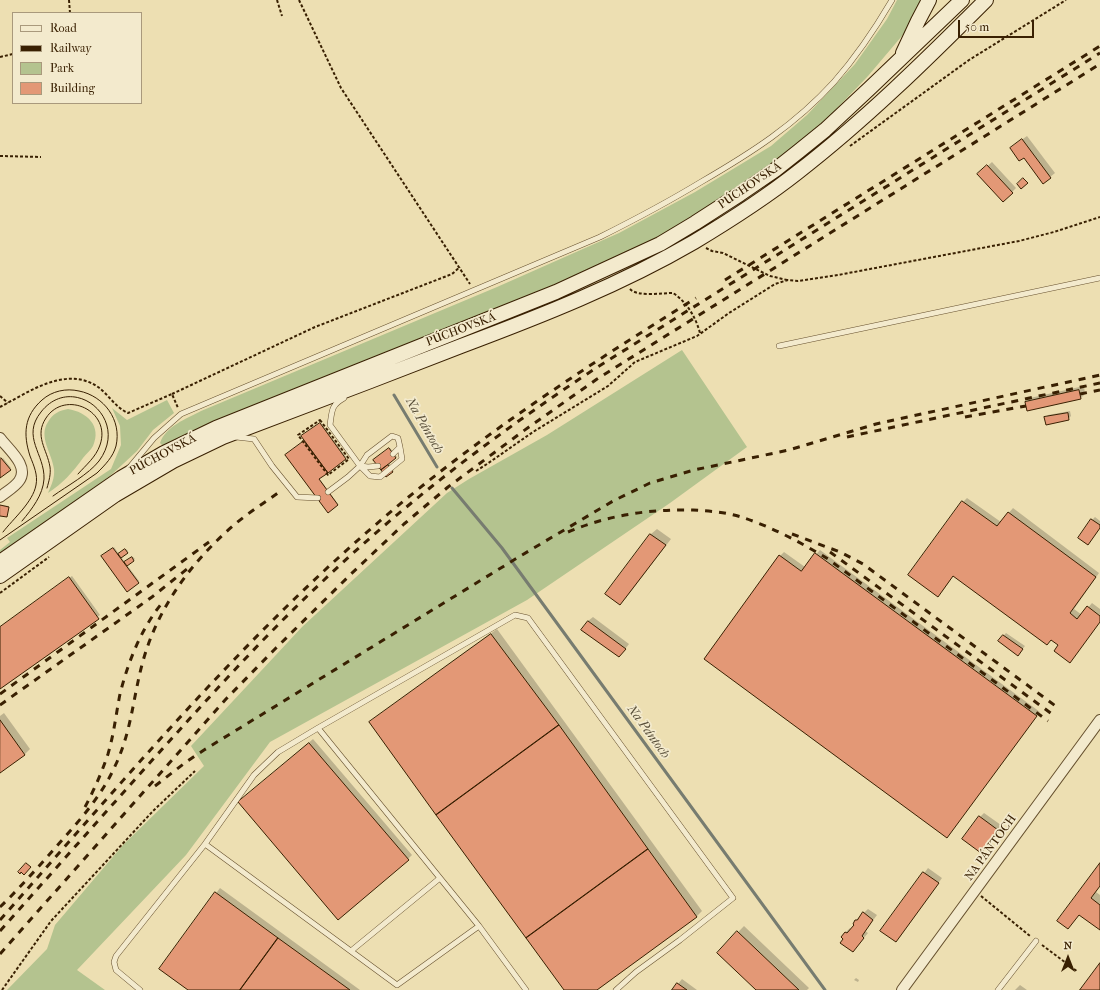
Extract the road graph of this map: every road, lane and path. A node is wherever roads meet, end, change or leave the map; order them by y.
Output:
1 (69, 0) edge
2 (277, 0) edge
3 (299, 0) edge
4 (892, 0) edge
5 (929, 0) edge
6 (962, 0) edge
7 (986, 0) edge
8 (1066, 0) edge
9 (70, 12) edge
10 (282, 16) dead end
11 (12, 54) edge
12 (0, 57) edge
13 (899, 61) junction
14 (825, 130) junction
15 (869, 133) dead end
16 (836, 141) junction
17 (0, 156) edge
18 (41, 157) dead end
19 (1100, 217) edge
20 (706, 247) dead end
21 (460, 267) junction
22 (1100, 278) edge
23 (788, 280) junction
24 (629, 288) dead end
25 (474, 290) junction
26 (700, 333) junction
27 (780, 346) dead end
28 (405, 368) junction
29 (172, 394) junction
30 (0, 396) edge
31 (8, 403) junction
32 (0, 407) edge
33 (181, 414) junction
34 (320, 420) joint
35 (223, 437) junction
36 (0, 438) edge
37 (400, 447) junction
38 (393, 454) dead end
39 (360, 466) junction
40 (378, 466) dead end
41 (476, 470) dead end
42 (121, 478) junction
43 (328, 492) dead end
44 (0, 497) edge
45 (318, 498) dead end
46 (0, 562) edge
47 (0, 576) edge
48 (1100, 720) edge
49 (318, 728) junction
50 (195, 771) dead end
51 (205, 844) junction
52 (440, 878) junction
53 (975, 891) junction
54 (479, 926) junction
55 (1036, 941) junction
56 (351, 951) junction
57 (1078, 972) dead end
58 (906, 989) edge
59 (2, 990) edge
60 (140, 990) edge
61 (526, 990) edge
62 (616, 990) edge
63 (998, 990) edge

1 - 9 path
2 - 10 path
3 - 21 path
4 - 25 lane
5 - 13 main road
6 - 13 main road, PÚCHOVSKÁ
7 - 16 main road, PÚCHOVSKÁ
8 - 15 path
11 - 12 path
13 - 14 main road, PÚCHOVSKÁ
14 - 16 main road
14 - 42 main road, PÚCHOVSKÁ
16 - 28 main road, PÚCHOVSKÁ
17 - 18 path
19 - 23 path
20 - 23 path
21 - 25 path
21 - 29 path
22 - 27 lane
23 - 26 path
24 - 26 path
25 - 33 lane
26 - 41 path
28 - 35 main road, PÚCHOVSKÁ
28 - 39 lane
29 - 31 path
29 - 33 path
30 - 31 path
31 - 32 path
33 - 42 lane
34 - 34 path
35 - 45 lane
35 - 47 main road, PÚCHOVSKÁ
36 - 44 street
37 - 38 lane
37 - 39 lane
37 - 39 lane
39 - 40 lane
39 - 43 lane
42 - 46 main road, PÚCHOVSKÁ
48 - 53 street, NA PÁNTOCH
49 - 51 lane
49 - 52 lane
49 - 62 lane
50 - 59 path
51 - 56 lane
51 - 60 lane
52 - 54 lane
52 - 56 lane
53 - 55 path
53 - 58 street, NA PÁNTOCH
54 - 56 lane
54 - 61 lane
55 - 57 path
55 - 63 lane

